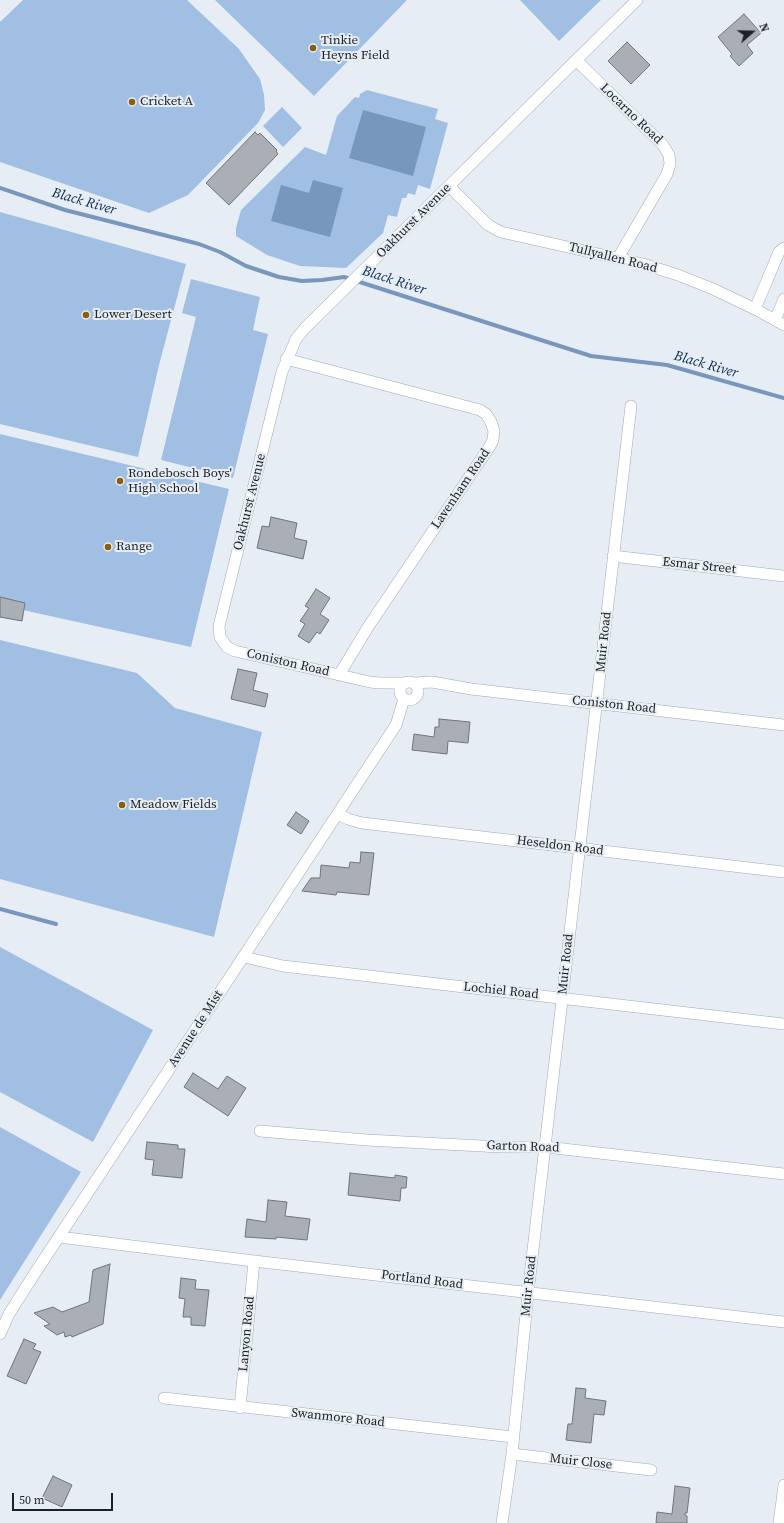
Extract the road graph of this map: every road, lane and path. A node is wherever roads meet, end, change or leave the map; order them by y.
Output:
1 (637, 0) edge
2 (576, 60) junction
3 (449, 186) junction
4 (784, 248) edge
5 (618, 258) junction
6 (784, 299) edge
7 (755, 309) junction
8 (780, 322) edge
9 (286, 359) junction
10 (631, 406) dead end
11 (614, 556) junction
12 (784, 576) edge
13 (223, 644) joint
14 (339, 675) junction
15 (409, 691) junction
16 (597, 702) junction
17 (784, 725) edge
18 (338, 814) junction
19 (579, 848) junction
20 (784, 872) edge
21 (244, 957) junction
22 (562, 998) junction
23 (784, 1024) edge
24 (260, 1131) dead end
25 (546, 1147) junction
26 (784, 1174) edge
27 (59, 1237) junction
28 (254, 1261) junction
29 (528, 1293) junction
30 (784, 1322) edge
31 (0, 1334) edge
32 (164, 1398) dead end
33 (240, 1408) junction
34 (513, 1437) junction
35 (512, 1454) junction
36 (651, 1470) dead end
37 (784, 1485) edge
38 (502, 1523) edge
39 (779, 1523) edge

1 - 2 street, Oakhurst Avenue
2 - 3 street, Oakhurst Avenue
2 - 5 street, Locarno Road
3 - 5 street, Tullyallen Road
3 - 9 street, Oakhurst Avenue
4 - 7 street
5 - 7 street, Tullyallen Road
6 - 8 street
7 - 8 street, Tullyallen Road
9 - 13 street, Oakhurst Avenue
9 - 14 street, Lavenham Road
10 - 11 street, Muir Road
11 - 12 street, Esmar Street
11 - 16 street, Muir Road
13 - 14 street, Coniston Road
14 - 15 street, Coniston Road
15 - 16 street, Coniston Road
15 - 18 street, Avenue de Mist
16 - 17 street, Coniston Road
16 - 19 street, Muir Road
18 - 19 street, Heseldon Road
18 - 21 street, Avenue de Mist
19 - 20 street, Heseldon Road
19 - 22 street, Muir Road
21 - 22 street, Lochiel Road
21 - 27 street, Avenue de Mist
22 - 23 street, Lochiel Road
22 - 25 street, Muir Road
24 - 25 street, Garton Road
25 - 26 street, Garton Road
25 - 29 street, Muir Road
27 - 28 street, Portland Road
27 - 31 street, Avenue de Mist
28 - 29 street, Portland Road
28 - 33 street, Lanyon Road
29 - 30 street, Portland Road
29 - 34 street, Muir Road
32 - 33 street, Swanmore Road
33 - 34 street, Swanmore Road
34 - 35 street, Muir Road
35 - 36 street, Muir Close
35 - 38 street, Muir Road
37 - 39 street

